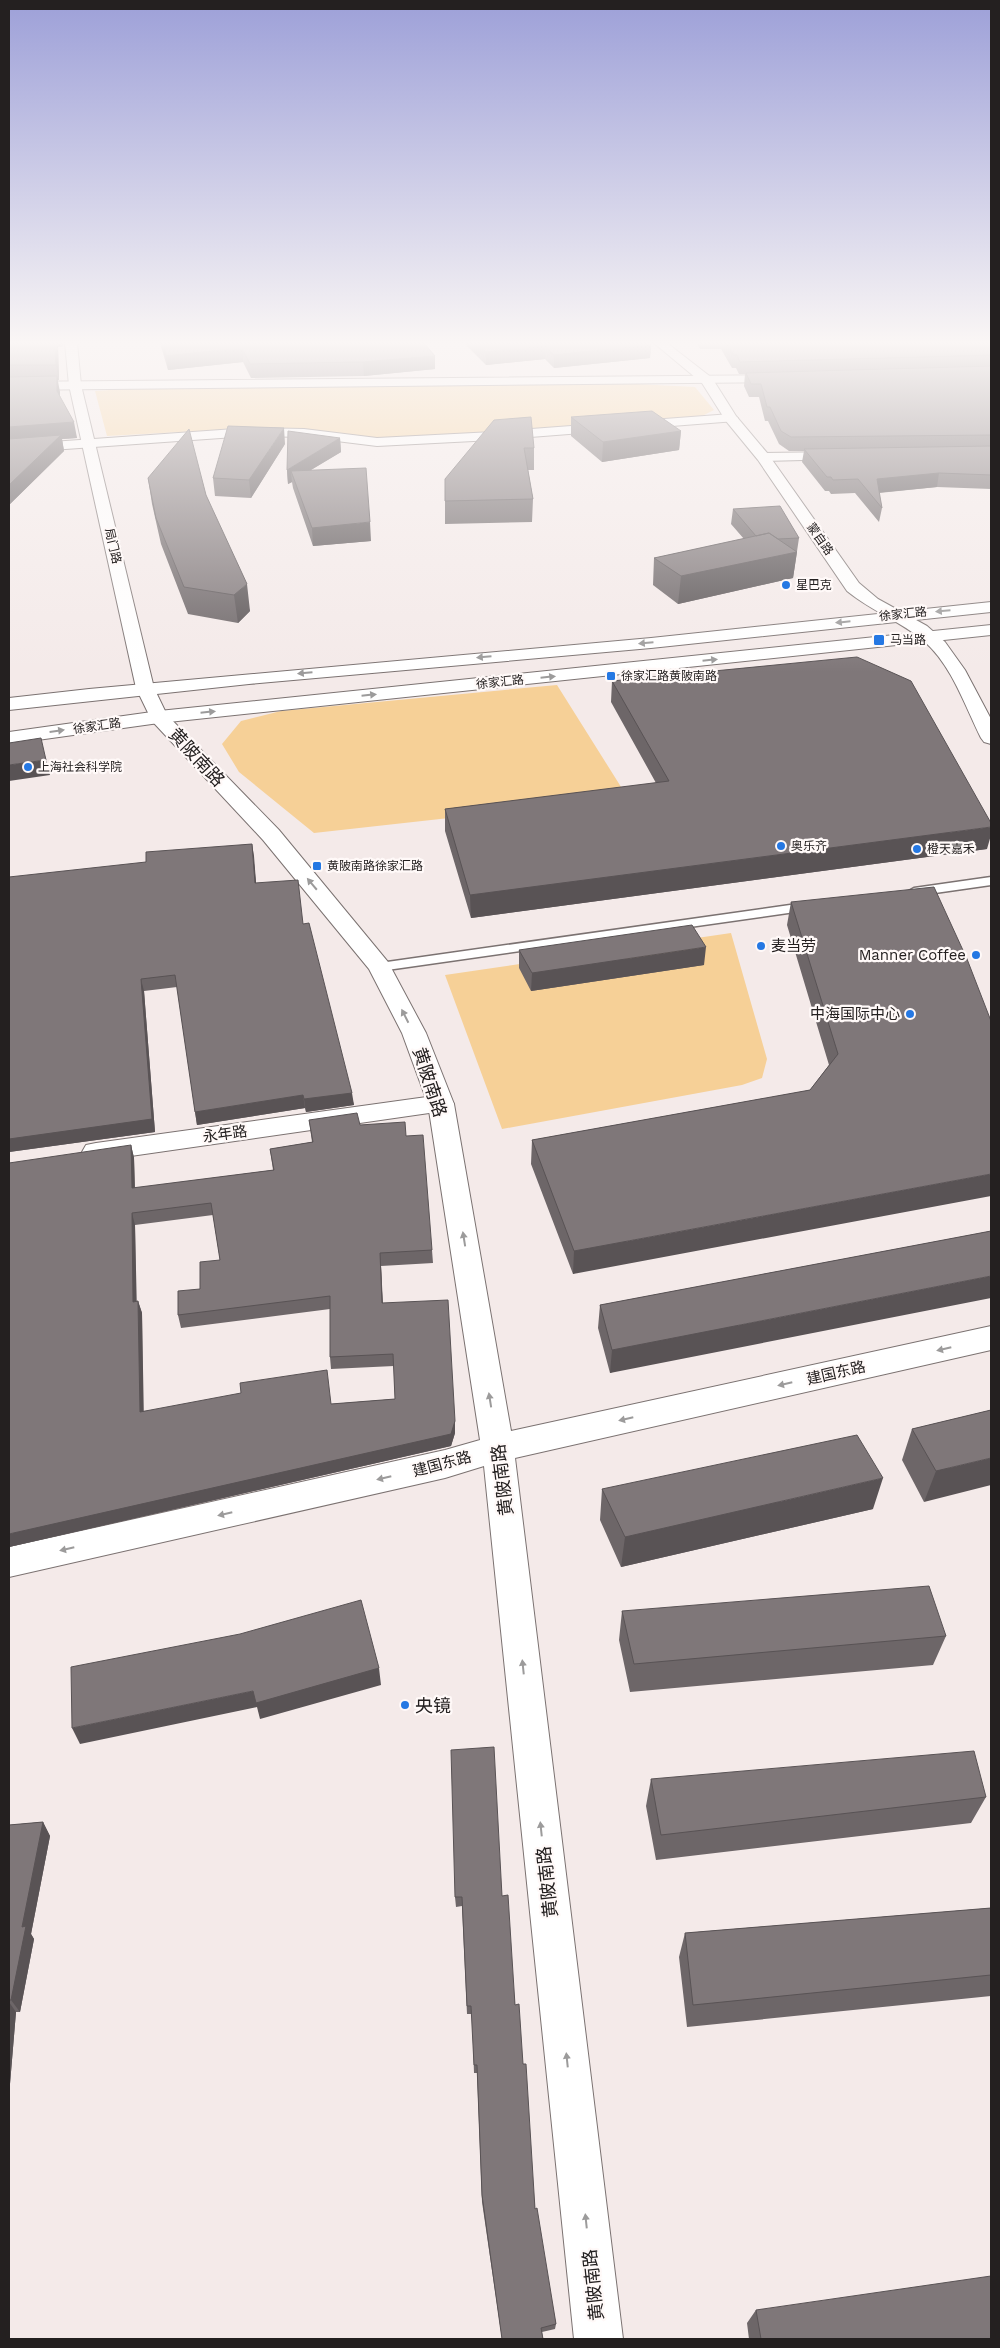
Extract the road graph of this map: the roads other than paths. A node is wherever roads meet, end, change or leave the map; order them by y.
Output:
1 (91, 453) edge
2 (759, 453) edge
3 (852, 456) edge
4 (763, 457) junction
5 (991, 607) edge
6 (891, 615) junction
7 (991, 630) edge
8 (930, 637) junction
9 (145, 688) junction
10 (9, 704) edge
11 (159, 717) junction
12 (9, 738) edge
13 (991, 738) edge
14 (991, 881) edge
15 (904, 893) edge
16 (826, 904) edge
17 (380, 967) junction
18 (441, 1104) junction
19 (68, 1156) edge
20 (991, 1338) edge
21 (498, 1448) junction
22 (9, 1562) edge
23 (599, 2339) edge

1 - 9 street, 局门路
2 - 4 street, 蒙自路
3 - 4 street
4 - 6 street, 蒙自路
5 -> 6 street, 徐家汇路
6 - 8 street
6 -> 9 street, 徐家汇路
7 - 8 street, 徐家汇路
11 -> 8 street, 徐家汇路
8 - 13 street
9 - 10 street, 徐家汇路
9 - 11 street, 局门路
12 -> 11 street, 徐家汇路
17 -> 11 street, 黄陂南路
14 - 15 lane
16 - 17 lane
18 -> 17 street, 黄陂南路
18 - 19 street, 永年路
21 -> 18 street, 黄陂南路
20 -> 21 street, 建国东路
21 -> 22 street, 建国东路
23 -> 21 street, 黄陂南路

